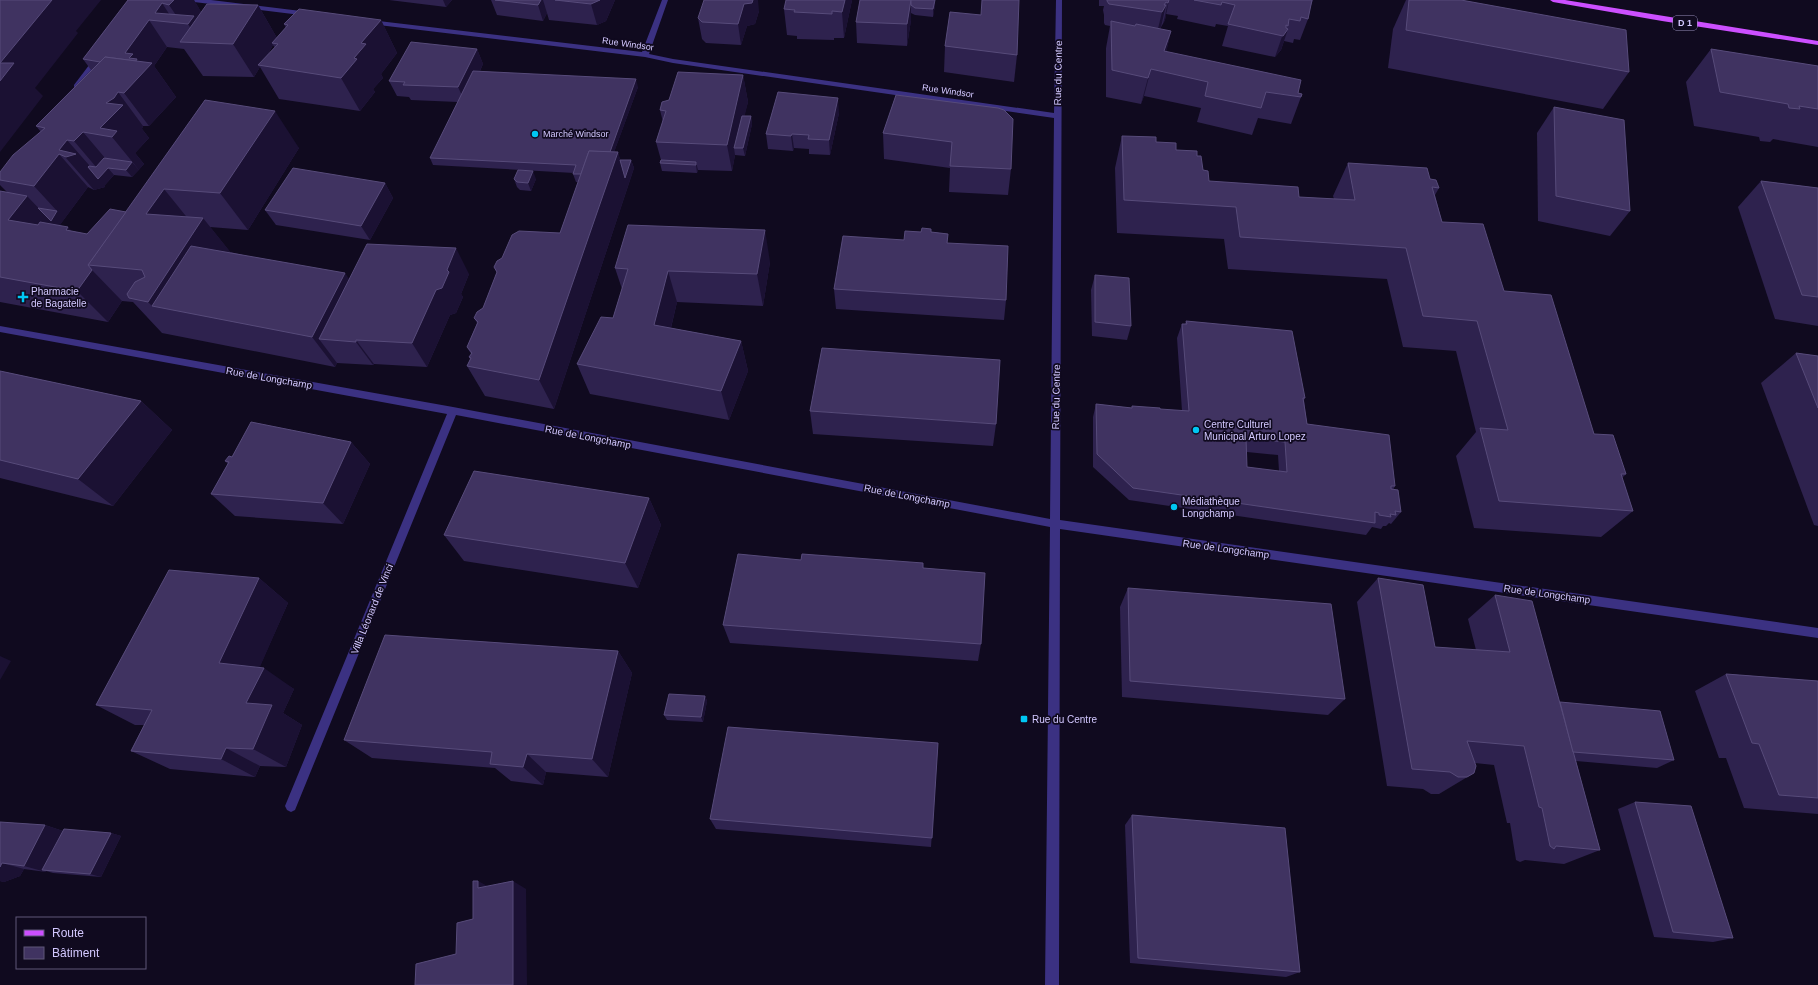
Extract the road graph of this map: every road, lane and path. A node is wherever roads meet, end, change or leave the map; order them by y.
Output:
1 (194, 0) edge
2 (665, 0) edge
3 (1059, 0) edge
4 (1552, 0) edge
5 (320, 16) edge
6 (360, 20) edge
7 (1818, 43) edge
8 (105, 50) edge
9 (645, 55) junction
10 (72, 94) edge
11 (1058, 116) junction
12 (0, 330) edge
13 (453, 411) junction
14 (1055, 524) junction
15 (1818, 633) edge
16 (292, 806) dead end
17 (1052, 985) edge

1 - 5 street
2 - 9 street
3 - 11 street, Rue du Centre
4 - 7 main road, D 1
6 - 9 street, Rue Windsor
8 - 10 street
9 - 11 street, Rue Windsor
11 - 14 street, Rue du Centre
12 - 13 street, Rue de Longchamp
13 - 14 street, Rue de Longchamp
13 - 16 street, Villa Léonard de Vinci
14 - 15 street, Rue de Longchamp
14 - 17 street, Rue du Centre

